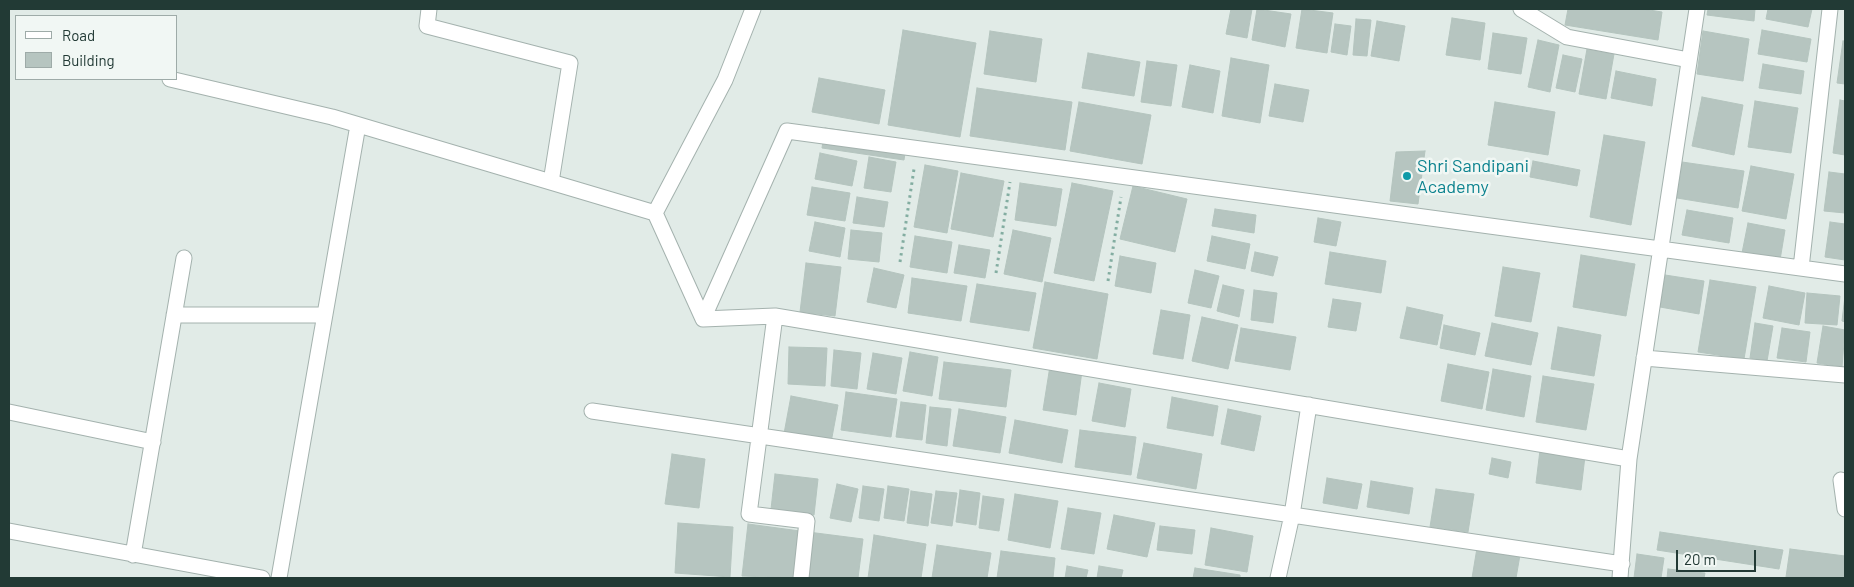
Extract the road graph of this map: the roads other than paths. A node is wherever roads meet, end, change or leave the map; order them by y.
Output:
1 (429, 9) edge
2 (753, 9) edge
3 (1521, 9) edge
4 (1696, 9) edge
5 (1830, 9) edge
6 (1689, 60) junction
7 (174, 80) edge
8 (358, 125) junction
9 (551, 182) junction
10 (656, 213) junction
11 (1661, 249) junction
12 (184, 258) dead end
13 (1801, 268) junction
14 (1845, 274) edge
15 (325, 315) junction
16 (174, 316) junction
17 (775, 316) junction
18 (703, 319) junction
19 (1644, 358) junction
20 (1845, 375) edge
21 (1309, 405) junction
22 (592, 411) dead end
23 (9, 412) edge
24 (758, 436) junction
25 (153, 442) junction
26 (1629, 459) junction
27 (1841, 480) dead end
28 (1845, 509) edge
29 (1292, 515) junction
30 (9, 532) edge
31 (133, 555) junction
32 (1621, 571) edge
33 (262, 578) edge
34 (279, 578) edge
35 (801, 578) edge
36 (1278, 578) edge

1 - 9 street
2 - 10 street
3 - 6 street
4 - 6 street
5 - 13 street
6 - 11 street
7 - 8 street
8 - 9 street
8 - 15 street
9 - 10 street
10 - 18 street
11 - 13 street
11 - 18 street
11 - 19 street
12 - 16 street
13 - 14 street
15 - 16 street
15 - 34 street
16 - 25 street
17 - 18 street
17 - 21 street
17 - 24 street
19 - 20 street
19 - 26 street
21 - 26 street
21 - 29 street
22 - 24 street
23 - 25 street
24 - 29 street
24 - 35 street
25 - 31 street
26 - 32 street
27 - 28 street
29 - 32 street
29 - 36 street
30 - 31 street
31 - 33 street

